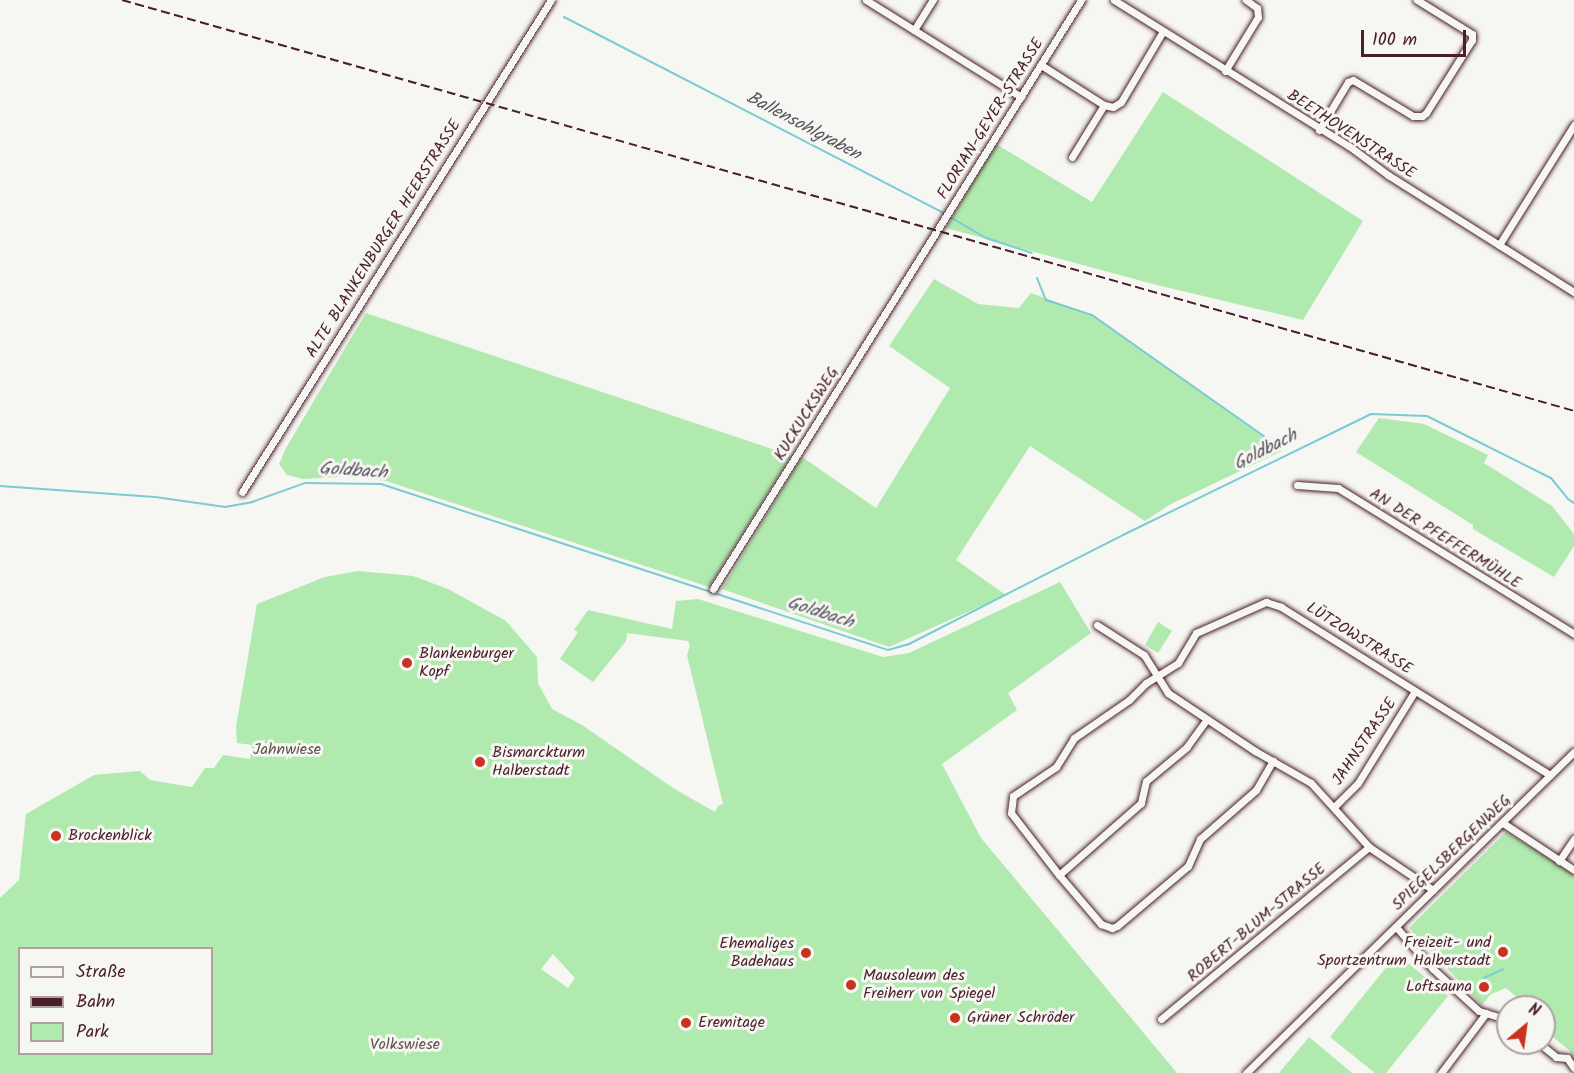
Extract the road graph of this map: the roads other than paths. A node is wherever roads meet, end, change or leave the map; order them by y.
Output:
1 (551, 0) edge
2 (866, 0) edge
3 (933, 0) edge
4 (1081, 0) edge
5 (1114, 0) edge
6 (1246, 0) edge
7 (1417, 0) edge
8 (914, 30) junction
9 (1163, 31) junction
10 (1041, 65) junction
11 (1225, 71) junction
12 (1021, 97) junction
13 (1104, 105) junction
14 (1574, 125) edge
15 (1319, 130) junction
16 (1072, 157) dead end
17 (1499, 245) junction
18 (924, 252) joint
19 (1574, 292) edge
20 (1297, 485) dead end
21 (242, 492) dead end
22 (713, 589) dead end
23 (1096, 625) dead end
24 (1574, 634) edge
25 (1158, 675) junction
26 (1415, 691) junction
27 (1207, 719) junction
28 (1574, 752) edge
29 (1273, 760) junction
30 (1550, 775) junction
31 (1334, 807) junction
32 (1503, 823) junction
33 (1574, 839) edge
34 (1370, 846) junction
35 (1559, 861) junction
36 (1574, 870) edge
37 (1059, 875) junction
38 (1433, 890) junction
39 (1396, 927) junction
40 (1486, 1013) junction
41 (1496, 1016) edge
42 (1161, 1019) dead end
43 (1554, 1055) edge
44 (1574, 1068) edge
45 (1246, 1073) edge
46 (1442, 1073) edge

1 - 21 street, ALTE BLANKENBURGER HEERSTRASSE
2 - 8 street
3 - 8 street
4 - 10 street, FLORIAN-GEYER-STRASSE
5 - 9 street, BEETHOVENSTRASSE
6 - 11 street
7 - 15 street
8 - 12 street
9 - 11 street, BEETHOVENSTRASSE
9 - 13 street
10 - 12 street, FLORIAN-GEYER-STRASSE
10 - 13 street
11 - 15 street, BEETHOVENSTRASSE
12 - 18 street, FLORIAN-GEYER-STRASSE
13 - 16 street
14 - 17 street
15 - 17 street, BEETHOVENSTRASSE
17 - 19 street, BEETHOVENSTRASSE
18 - 22 street, KUCKUCKSWEG
20 - 24 street, AN DER PFEFFERMÜHLE
23 - 25 street
25 - 26 street, LÜTZOWSTRASSE
25 - 27 street
25 - 37 street
26 - 30 street, LÜTZOWSTRASSE
26 - 31 street, JAHNSTRASSE
27 - 29 street
27 - 37 street
28 - 30 street, SPIEGELSBERGENWEG
29 - 31 street
29 - 37 street
30 - 32 street, SPIEGELSBERGENWEG
31 - 34 street
32 - 35 street
32 - 38 street, SPIEGELSBERGENWEG
33 - 35 street
34 - 38 street
34 - 42 street, ROBERT-BLUM-STRASSE
35 - 36 street
38 - 39 street, SPIEGELSBERGENWEG
39 - 40 street
39 - 45 street, SPIEGELSBERGENWEG
40 - 41 street
40 - 46 street
43 - 44 street

